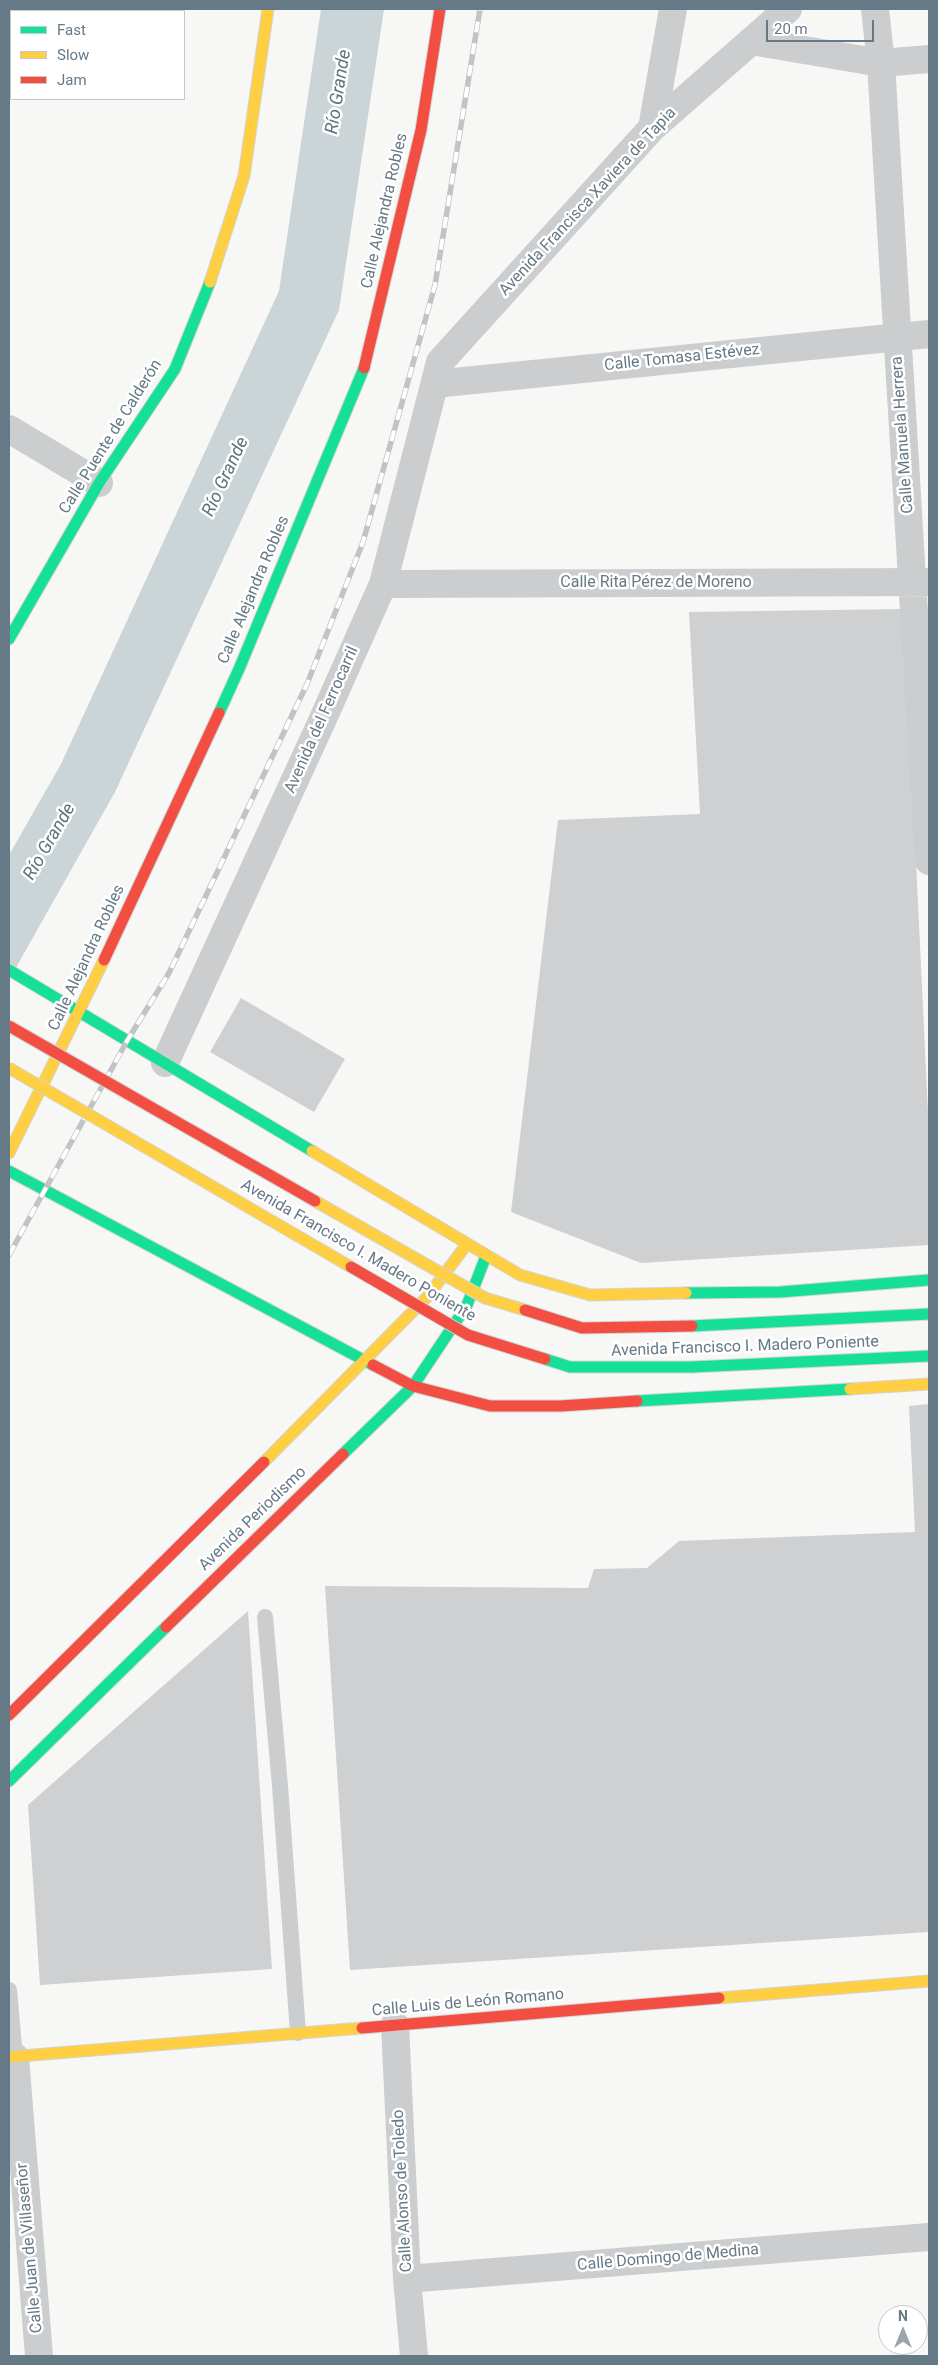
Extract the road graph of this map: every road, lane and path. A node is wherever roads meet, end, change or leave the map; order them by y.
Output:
1 (268, 9) edge
2 (440, 9) edge
3 (673, 9) edge
4 (788, 9) edge
5 (875, 9) edge
6 (751, 41) junction
7 (929, 59) edge
8 (881, 63) junction
9 (652, 128) junction
10 (929, 334) edge
11 (897, 336) junction
12 (437, 373) junction
13 (9, 429) edge
14 (99, 483) junction
15 (921, 583) edge
16 (382, 584) junction
17 (9, 639) edge
18 (929, 861) edge
19 (9, 970) edge
20 (80, 1012) junction
21 (9, 1026) edge
22 (165, 1063) junction
23 (9, 1068) edge
24 (9, 1153) edge
25 (9, 1171) edge
26 (467, 1244) junction
27 (486, 1256) junction
28 (929, 1280) edge
29 (929, 1314) edge
30 (929, 1356) edge
31 (366, 1360) junction
32 (929, 1384) edge
33 (414, 1386) junction
34 (265, 1617) dead end
35 (9, 1715) edge
36 (9, 1781) edge
37 (929, 1981) edge
38 (9, 1990) edge
39 (395, 2025) junction
40 (298, 2033) junction
41 (12, 2057) edge
42 (929, 2237) edge
43 (407, 2279) junction
44 (39, 2356) edge
45 (414, 2356) edge

1 - 14 main road, Calle Puente de Calderón
2 - 20 main road, Calle Alejandra Robles
3 - 9 street
4 - 6 street, Avenida Francisca Xaviera de Tapia
5 - 8 street, Calle Manuela Herrera
6 - 8 street
6 - 9 street, Avenida Francisca Xaviera de Tapia
7 - 8 street
8 - 11 street, Calle Manuela Herrera
9 - 12 street, Avenida Francisca Xaviera de Tapia
10 - 11 street, Calle Tomasa Estévez
11 - 12 street, Calle Tomasa Estévez
11 - 15 street, Calle Manuela Herrera
12 - 16 street, Avenida del Ferrocarril
13 - 14 street
14 - 17 main road, Calle Puente de Calderón
15 - 16 street, Calle Rita Pérez de Moreno
15 - 18 street, Calle Manuela Herrera
16 - 22 street, Avenida del Ferrocarril
19 - 20 main road
20 - 22 main road
20 - 24 main road, Calle Alejandra Robles
21 - 29 main road, Avenida Francisco I. Madero Poniente, bridge
22 - 26 main road
23 - 30 main road, Avenida Francisco I. Madero Poniente, bridge
25 - 31 main road
26 - 27 main road
26 - 31 main road, Avenida Periodismo
27 - 28 main road
27 - 33 main road, Avenida Periodismo
31 - 33 main road
31 - 35 main road, Avenida Periodismo
32 - 33 main road
33 - 36 main road, Avenida Periodismo
34 - 40 lane
37 - 39 main road, Calle Luis de León Romano
38 - 41 lane, Calle Juan de Villaseñor
39 - 40 main road, Calle Luis de León Romano
39 - 43 street, Calle Alonso de Toledo
40 - 41 main road, Calle Luis de León Romano
41 - 44 street, Calle Juan de Villaseñor
42 - 43 street, Calle Domingo de Medina
43 - 45 street, Calle Alonso de Toledo

